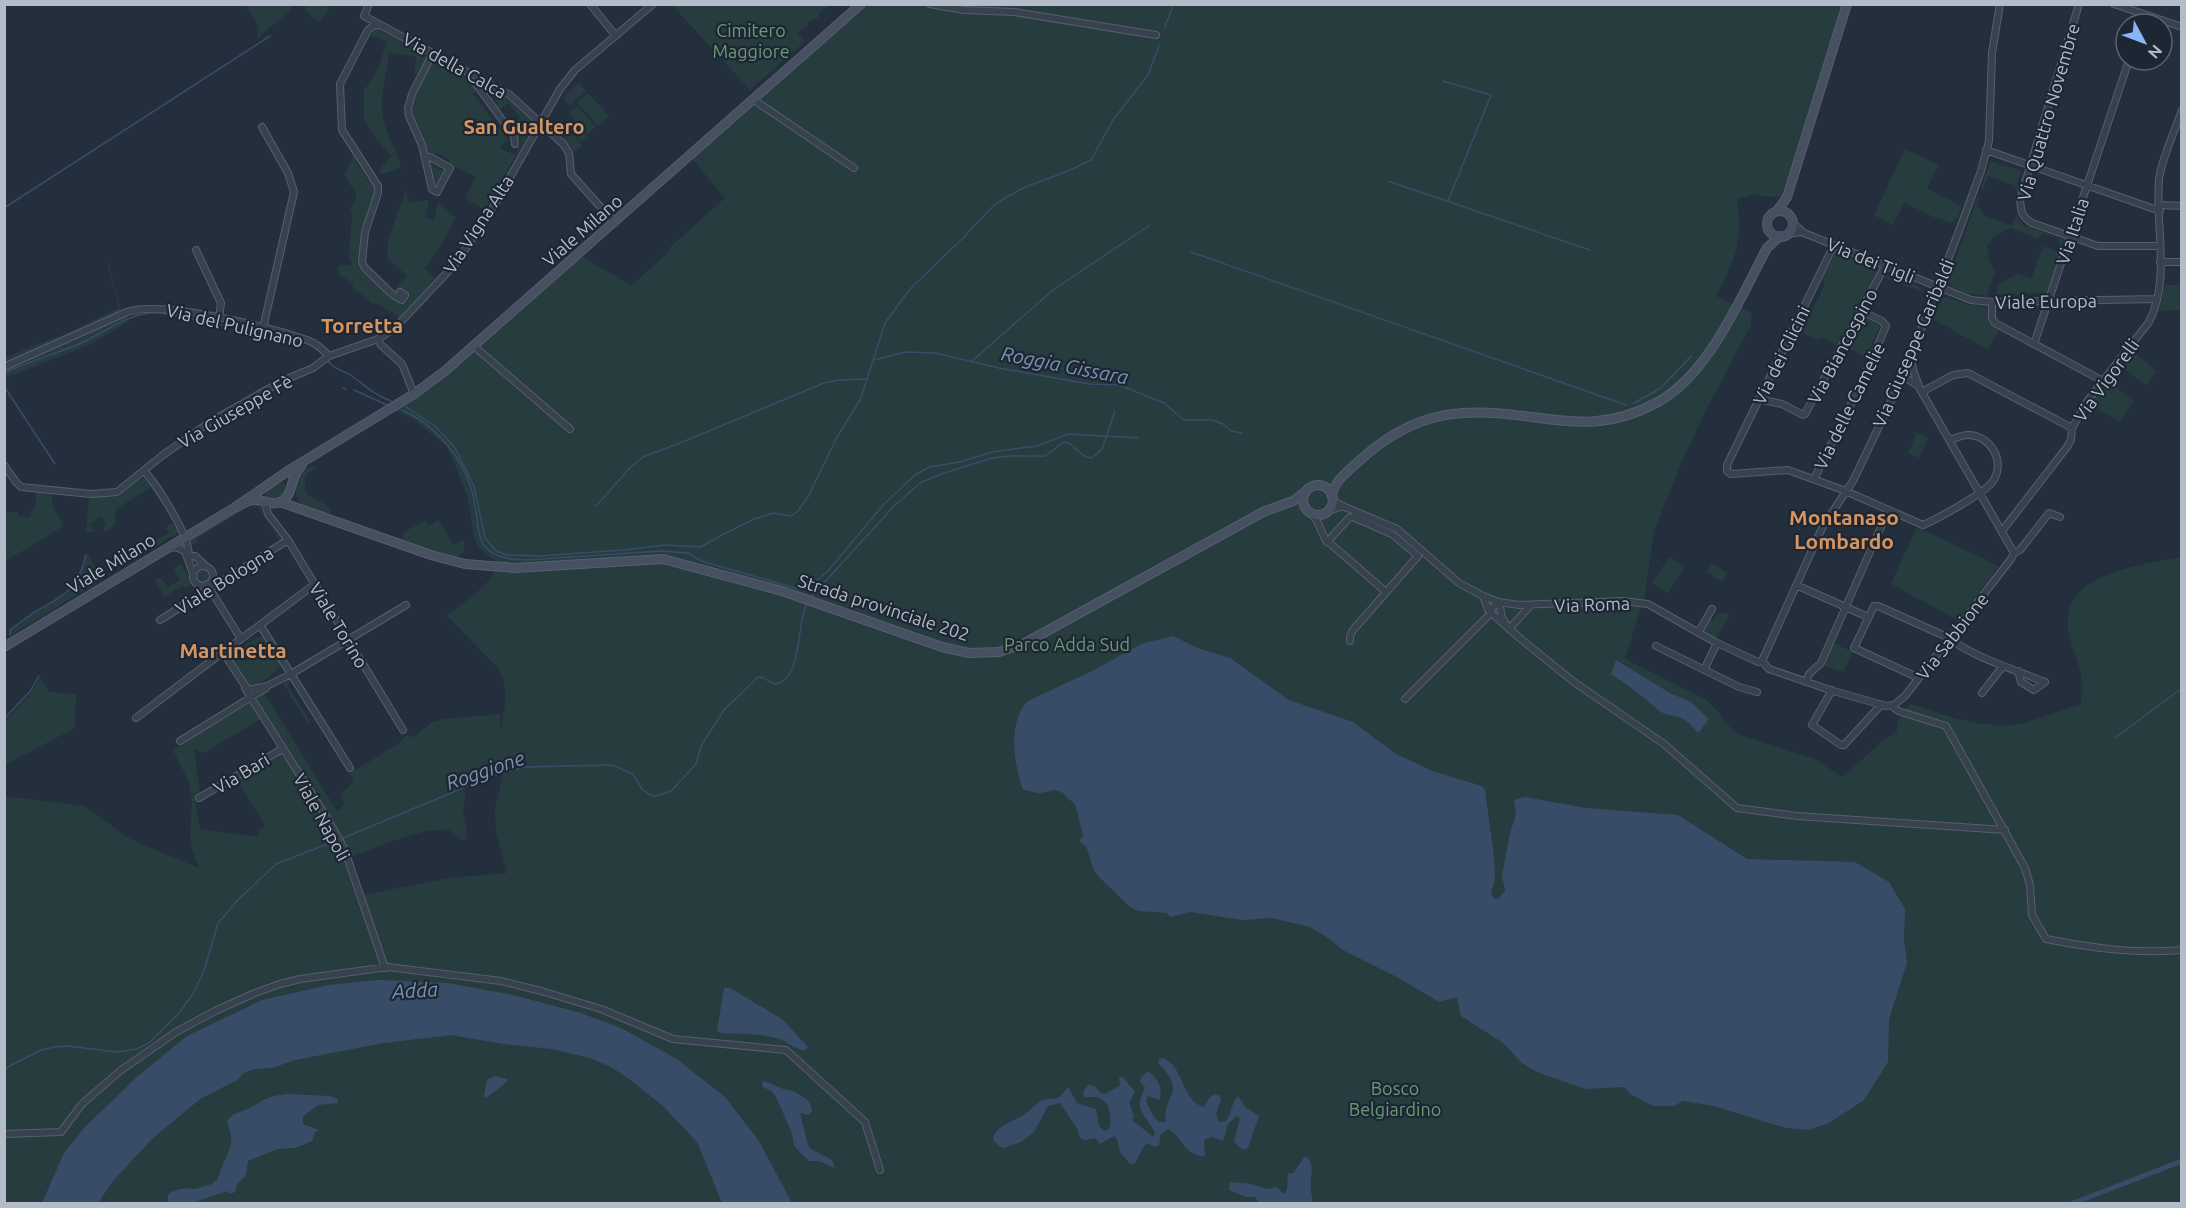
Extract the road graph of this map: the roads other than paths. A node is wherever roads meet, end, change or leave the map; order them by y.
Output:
1 (369, 4) edge
2 (590, 4) edge
3 (653, 4) edge
4 (861, 4) edge
5 (930, 4) edge
6 (1847, 4) edge
7 (2000, 4) edge
8 (2079, 4) edge
9 (2114, 4) edge
10 (2138, 12) edge
11 (381, 24) junction
12 (1156, 35) dead end
13 (616, 36) junction
14 (433, 53) junction
15 (2125, 72) edge
16 (477, 76) junction
17 (754, 100) junction
18 (2181, 110) edge
19 (540, 124) junction
20 (262, 127) dead end
21 (550, 133) junction
22 (534, 134) junction
23 (515, 144) dead end
24 (1986, 150) junction
25 (425, 156) junction
26 (2031, 166) junction
27 (854, 168) dead end
28 (2087, 185) junction
29 (1787, 197) junction
30 (2181, 206) edge
31 (2160, 208) junction
32 (1777, 211) junction
33 (1787, 213) junction
34 (615, 223) junction
35 (1792, 223) junction
36 (1769, 230) junction
37 (1804, 233) junction
38 (1784, 235) junction
39 (2070, 237) junction
40 (1834, 245) junction
41 (2160, 246) junction
42 (1767, 248) junction
43 (196, 250) dead end
44 (2160, 262) junction
45 (2181, 262) edge
46 (1885, 266) junction
47 (1938, 287) junction
48 (398, 297) dead end
49 (2157, 299) junction
50 (2049, 300) junction
51 (1992, 302) junction
52 (1862, 311) junction
53 (219, 318) junction
54 (263, 328) junction
55 (378, 339) junction
56 (2034, 344) junction
57 (475, 347) junction
58 (1912, 354) junction
59 (329, 356) junction
60 (4, 367) edge
61 (1904, 374) junction
62 (1914, 375) junction
63 (1909, 380) junction
64 (2103, 381) junction
65 (1897, 388) junction
66 (1921, 391) junction
67 (414, 394) junction
68 (1759, 399) junction
69 (2072, 428) junction
70 (570, 429) dead end
71 (1950, 440) junction
72 (310, 459) junction
73 (4, 465) edge
74 (144, 471) junction
75 (1346, 474) junction
76 (1814, 479) junction
77 (272, 482) junction
78 (1319, 485) junction
79 (290, 488) junction
80 (1846, 491) junction
81 (1305, 492) junction
82 (1980, 493) junction
83 (1332, 498) junction
84 (265, 502) junction
85 (278, 503) junction
86 (1286, 504) junction
87 (1344, 506) junction
88 (234, 508) junction
89 (308, 511) junction
90 (1309, 511) junction
91 (1888, 511) junction
92 (1327, 512) junction
93 (2060, 517) dead end
94 (274, 520) junction
95 (1319, 526) junction
96 (2002, 531) junction
97 (184, 538) junction
98 (288, 540) junction
99 (1327, 542) junction
100 (168, 548) junction
101 (2014, 553) junction
102 (188, 557) junction
103 (208, 568) junction
104 (193, 574) junction
105 (315, 584) junction
106 (1796, 585) junction
107 (208, 587) junction
108 (1386, 592) junction
109 (1483, 596) junction
110 (405, 605) dead end
111 (1500, 605) junction
112 (1531, 605) junction
113 (1846, 607) junction
114 (1712, 609) dead end
115 (1491, 613) junction
116 (1868, 617) junction
117 (160, 620) dead end
118 (260, 625) junction
119 (1509, 628) junction
120 (1698, 633) junction
121 (241, 639) junction
122 (1949, 639) junction
123 (347, 640) junction
124 (1350, 641) dead end
125 (1717, 643) junction
126 (1656, 646) dead end
127 (4, 647) edge
128 (223, 652) junction
129 (1762, 661) junction
130 (2003, 666) junction
131 (1704, 670) junction
132 (2018, 671) junction
133 (291, 674) junction
134 (1919, 678) junction
135 (1806, 682) junction
136 (270, 685) junction
137 (245, 688) junction
138 (1832, 690) junction
139 (1757, 692) dead end
140 (259, 693) junction
141 (1982, 693) dead end
142 (250, 698) junction
143 (1405, 699) dead end
144 (257, 706) junction
145 (1880, 706) junction
146 (1892, 706) junction
147 (136, 718) dead end
148 (403, 730) dead end
149 (180, 741) dead end
150 (282, 748) junction
151 (350, 768) dead end
152 (199, 798) dead end
153 (2005, 830) junction
154 (2181, 950) edge
155 (385, 968) junction
156 (4, 1134) edge
157 (880, 1170) dead end

1 - 11 street, Via della Calca
2 - 13 street
3 - 13 street, Via Vigna Alta
4 - 17 street, Viale Milano
5 - 12 street
6 - 29 street, Strada provinciale 202
7 - 24 street, Via Giuseppe Garibaldi
8 - 26 street, Via Quattro Novembre
9 - 10 street
11 - 14 street, Via della Calca
11 - 48 street
13 - 19 street, Via Vigna Alta
14 - 16 street, Via della Calca
14 - 25 street
15 - 28 street, Via Italia
16 - 19 street, Via della Calca
16 - 23 street
17 - 27 street
17 - 34 street, Viale Milano
18 - 31 street, Via Vigorelli
19 - 21 street, Via della Calca
19 - 22 street, Via Vigna Alta
20 - 54 street
21 - 22 street
21 - 34 street, Via della Calca
22 - 55 street, Via Vigna Alta
24 - 26 street
24 - 47 street, Via Giuseppe Garibaldi
25 - 25 street
26 - 28 street
26 - 39 street, Via Quattro Novembre
28 - 31 street
28 - 39 street, Via Italia
29 - 32 street, Strada provinciale 202
29 - 33 street, Strada provinciale 202
30 - 31 street
31 - 41 street, Via Vigorelli
32 - 33 street
32 - 36 street, Strada provinciale 202
33 - 35 street, Strada provinciale 202
34 - 57 street, Viale Milano
35 - 37 street, Via dei Tigli
35 - 38 street, Strada provinciale 202
36 - 38 street
36 - 42 street, Strada provinciale 202
37 - 38 street, Via dei Tigli
37 - 40 street, Via dei Tigli
38 - 42 street, Strada provinciale 202
39 - 41 street
39 - 50 street, Via Italia
40 - 46 street, Via dei Tigli
40 - 68 street, Via dei Glicini
41 - 44 street, Via Vigorelli
42 - 75 street, Strada provinciale 202
43 - 53 street
44 - 45 street
44 - 49 street, Via Vigorelli
46 - 47 street, Via dei Tigli
46 - 52 street, Via Biancospino
47 - 51 street, Viale Europa
47 - 58 street, Via Giuseppe Garibaldi
49 - 50 street, Viale Europa
49 - 64 street, Via Vigorelli
50 - 51 street, Viale Europa
50 - 56 street, Via Italia
51 - 56 street
52 - 68 street, Via Biancospino
52 - 76 street, Via delle Camelie
53 - 54 street, Via del Pulignano
53 - 60 street, Via del Pulignano
54 - 59 street, Via del Pulignano
55 - 59 street, Via Giuseppe Fè
55 - 67 street
56 - 64 street
57 - 67 street, Viale Milano
57 - 70 street
58 - 61 street, Via Giuseppe Garibaldi
58 - 62 street
59 - 74 street, Via Giuseppe Fè
61 - 62 street
61 - 63 street
61 - 65 street, Via Giuseppe Garibaldi
62 - 66 street
63 - 65 street
63 - 66 street
64 - 69 street, Via Vigorelli
65 - 80 street, Via Giuseppe Garibaldi
66 - 69 street
66 - 71 street
67 - 72 street, Viale Milano
68 - 76 street, Via dei Glicini
69 - 96 street, Via Vigorelli
71 - 82 street
71 - 82 street
72 - 77 street, Viale Milano
72 - 79 street, Viale Milano
73 - 74 street, Via Giuseppe Fè
74 - 97 street
75 - 78 street, Strada provinciale 202
75 - 83 street, Strada provinciale 202
76 - 80 street
77 - 79 street
77 - 84 street
77 - 88 street, Viale Milano
78 - 81 street, Strada provinciale 202
78 - 83 street
79 - 85 street, Viale Milano
79 - 89 street
80 - 91 street
80 - 106 street, Via Giuseppe Garibaldi
81 - 86 street, Strada provinciale 202
81 - 90 street
82 - 91 street
82 - 96 street
83 - 87 street, Via Roma
83 - 92 street, Strada provinciale 202
84 - 85 street, Viale Milano
84 - 88 street, Viale Milano
84 - 94 street, Viale Torino
85 - 89 street, Strada provinciale 202
85 - 94 street
86 - 89 street, Strada provinciale 202
86 - 90 street
87 - 92 street
87 - 109 street, Via Roma
88 - 97 street, Viale Milano
90 - 92 street
90 - 95 street
91 - 113 street
92 - 95 street
93 - 101 street, Via Sabbione
94 - 98 street, Viale Torino
95 - 99 street
96 - 101 street
97 - 100 street, Viale Milano
97 - 102 street
98 - 105 street, Viale Torino
98 - 107 street, Viale Bologna
99 - 108 street
99 - 108 street
100 - 102 street
100 - 127 street, Viale Milano
101 - 122 street, Via Sabbione
102 - 103 street
102 - 104 street
103 - 104 street
103 - 107 street
104 - 107 street
105 - 118 street
105 - 123 street, Viale Torino
106 - 113 street
106 - 129 street, Via Giuseppe Garibaldi
107 - 117 street, Viale Bologna
107 - 121 street
108 - 124 street
109 - 111 street, Via Roma
109 - 115 street
110 - 123 street
111 - 112 street, Via Roma
111 - 115 street
111 - 119 street
112 - 119 street
112 - 120 street, Via Roma
113 - 116 street
113 - 135 street
114 - 120 street
115 - 119 street
115 - 143 street
116 - 122 street
116 - 134 street
118 - 121 street
118 - 133 street
119 - 153 street
120 - 125 street, Via Roma
121 - 128 street
122 - 130 street
122 - 134 street, Via Sabbione
123 - 133 street
123 - 148 street, Viale Torino
125 - 129 street, Via Roma
125 - 131 street
126 - 131 street
128 - 137 street, Viale Napoli
128 - 147 street
129 - 135 street, Via Roma
130 - 132 street
130 - 141 street
131 - 139 street
132 - 132 street
133 - 136 street
133 - 151 street
134 - 146 street, Via Sabbione
135 - 138 street, Via Roma
136 - 137 street
136 - 140 street
137 - 142 street, Viale Napoli
138 - 145 street, Via Roma
138 - 145 street
140 - 142 street
140 - 144 street
142 - 144 street, Viale Napoli
142 - 149 street
144 - 150 street, Viale Napoli
145 - 146 street
146 - 153 street
150 - 152 street, Via Bari
150 - 155 street, Viale Napoli
153 - 154 street
155 - 156 street
155 - 157 street

